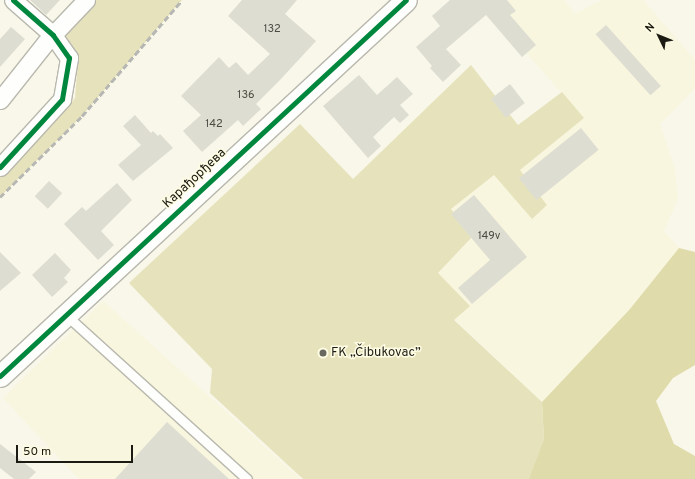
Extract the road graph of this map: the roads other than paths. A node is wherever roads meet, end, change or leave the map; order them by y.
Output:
1 (12, 0) edge
2 (86, 0) edge
3 (406, 0) edge
4 (53, 35) junction
5 (0, 100) edge
6 (0, 167) edge
7 (66, 315) junction
8 (0, 376) edge
9 (247, 479) edge

1 - 4 street
2 - 4 street
3 - 7 street, Карађорђева
4 - 5 street
4 - 6 street
7 - 8 street, Карађорђева
7 - 9 lane

